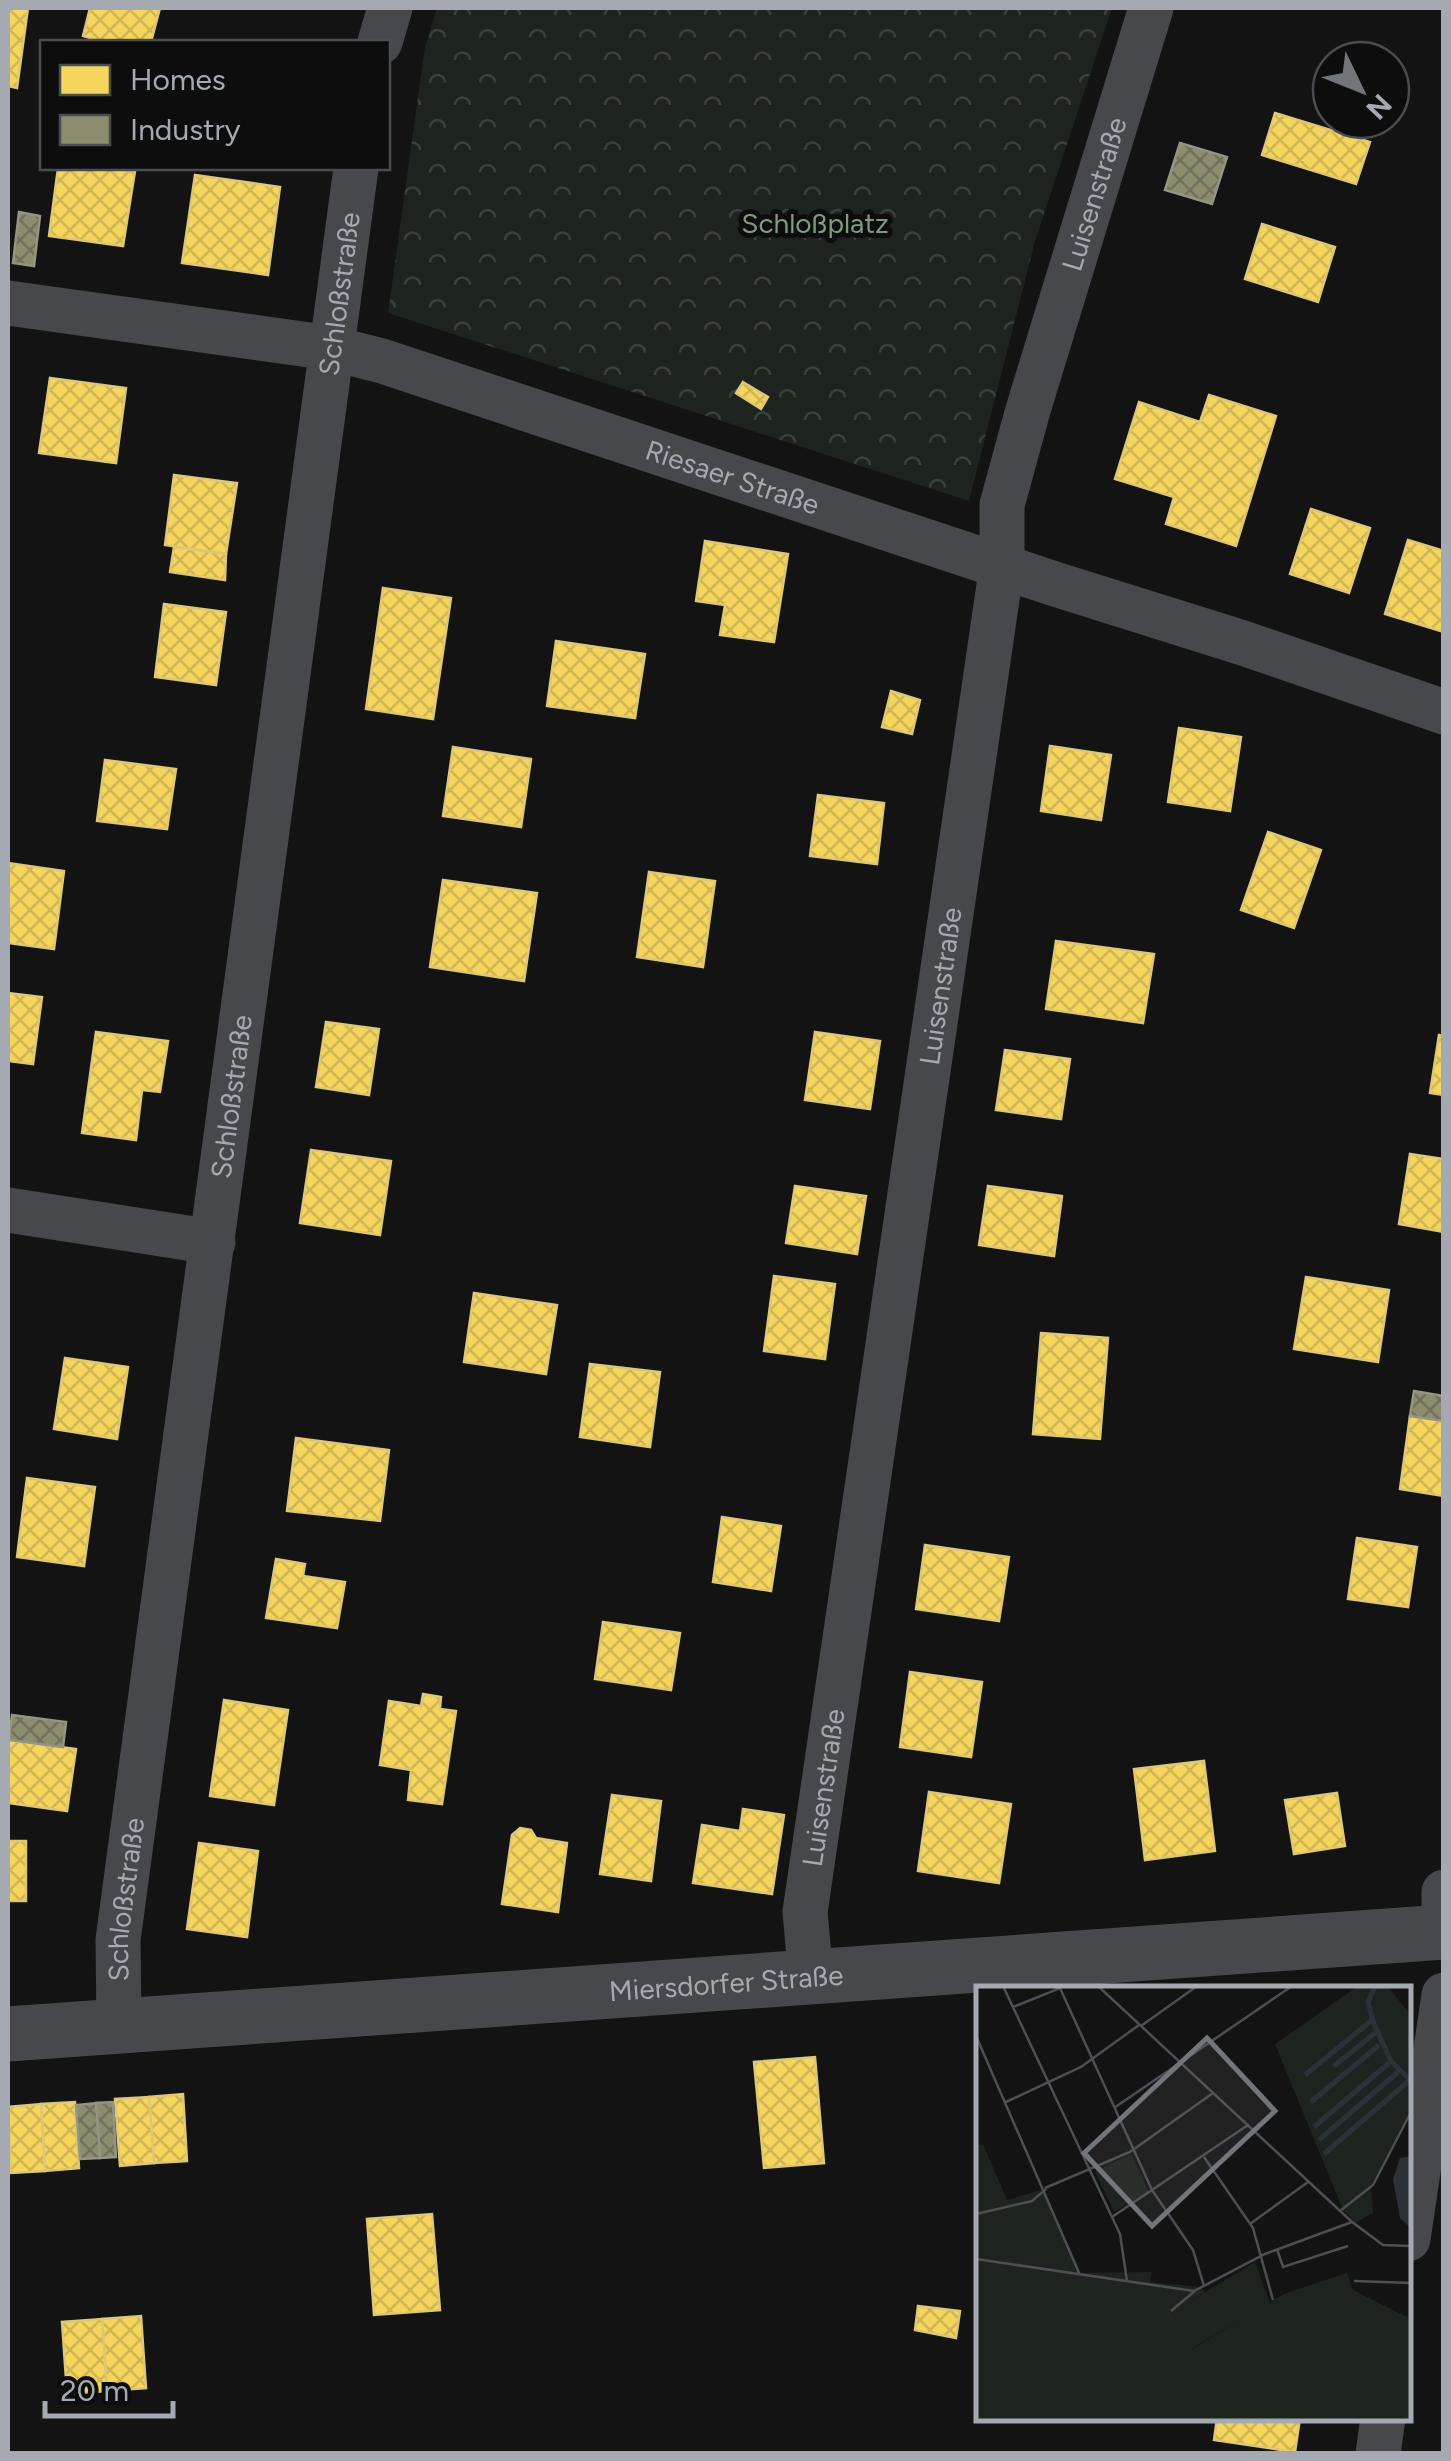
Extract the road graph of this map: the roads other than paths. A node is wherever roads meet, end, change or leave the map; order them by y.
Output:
1 (390, 8) edge
2 (1151, 8) edge
3 (381, 40) edge
4 (356, 170) edge
5 (8, 303) edge
6 (331, 348) junction
7 (1002, 565) junction
8 (1444, 712) edge
9 (8, 1210) edge
10 (213, 1242) junction
11 (1444, 1892) edge
12 (1444, 1922) edge
13 (1444, 1932) edge
14 (811, 1978) junction
15 (1444, 1995) edge
16 (119, 2027) junction
17 (8, 2034) edge
18 (1411, 2219) edge
19 (1383, 2421) edge
20 (1378, 2454) edge

1 - 3 street
2 - 7 street, Luisenstraße
4 - 6 street, Schloßstraße
5 - 6 street, Riesaer Straße
6 - 7 street, Riesaer Straße
6 - 10 street, Schloßstraße
7 - 8 street, Riesaer Straße
7 - 14 street, Luisenstraße
9 - 10 street
10 - 16 street, Schloßstraße
11 - 12 street
13 - 14 street, Miersdorfer Straße
14 - 16 street, Miersdorfer Straße
15 - 18 street
16 - 17 street, Miersdorfer Straße
19 - 20 street

